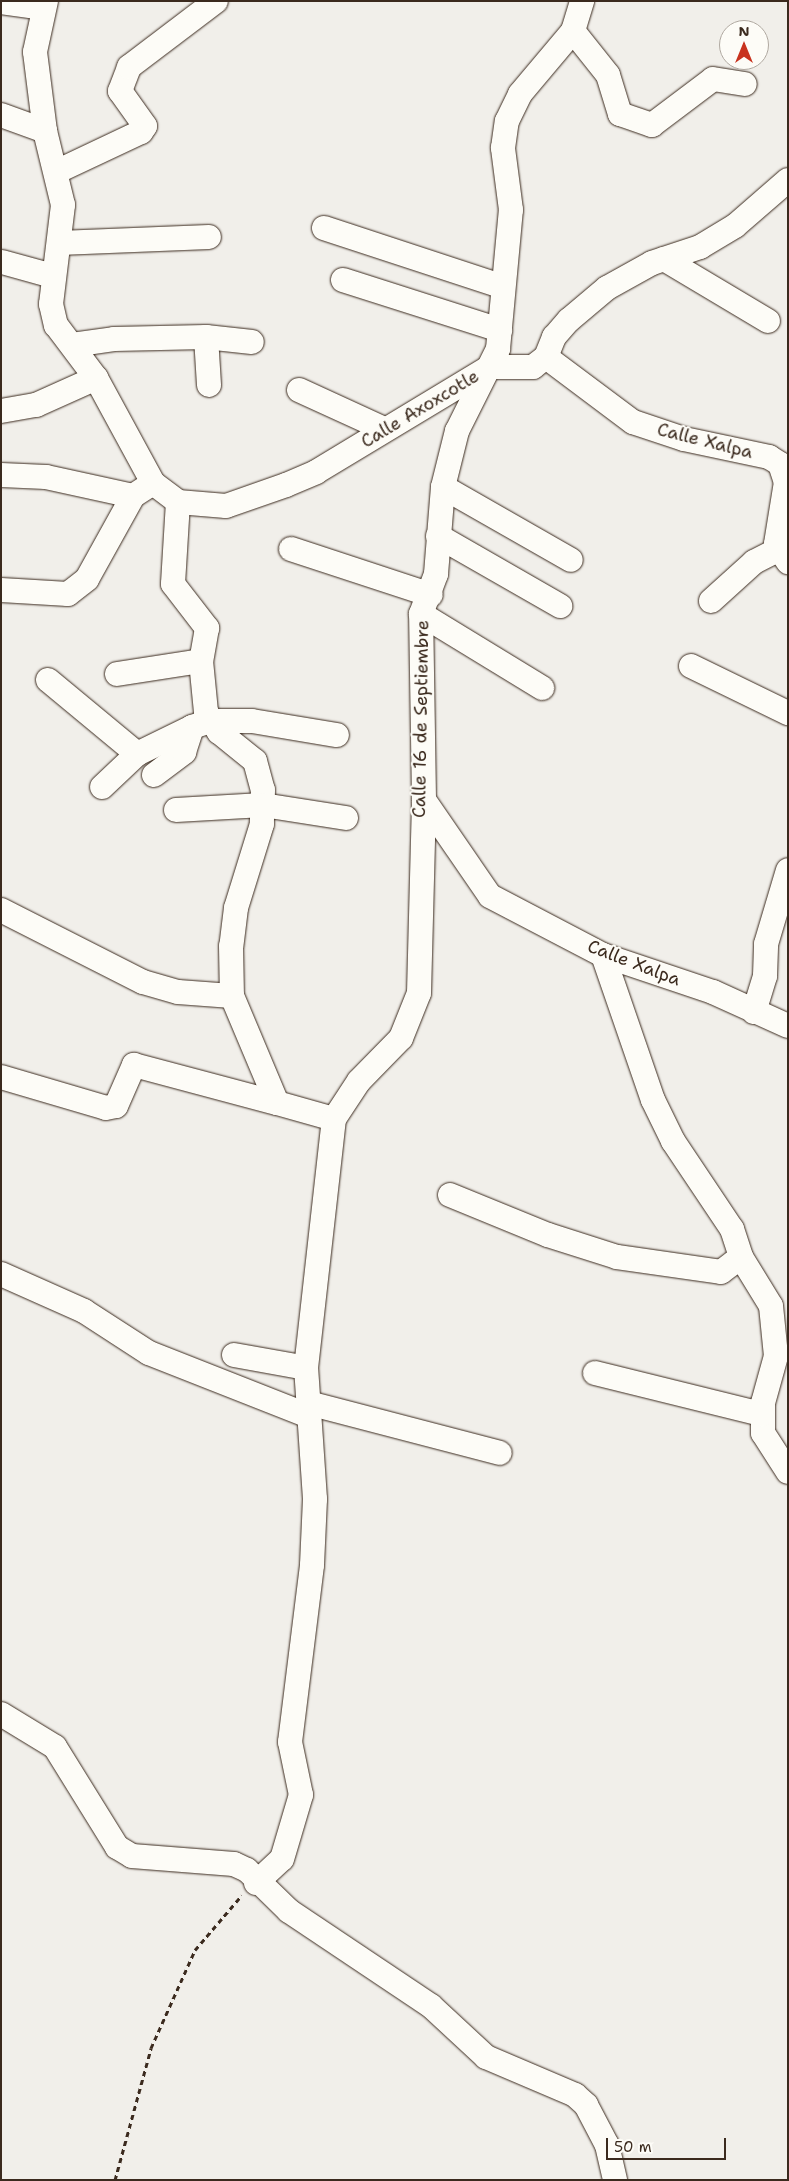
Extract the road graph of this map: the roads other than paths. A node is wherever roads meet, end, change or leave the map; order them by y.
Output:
1 (216, 1) edge
2 (582, 1) edge
3 (1, 2) edge
4 (44, 5) edge
5 (573, 31) junction
6 (745, 84) dead end
7 (1, 114) edge
8 (45, 131) junction
9 (56, 172) junction
10 (788, 180) edge
11 (324, 228) dead end
12 (209, 237) dead end
13 (58, 243) junction
14 (664, 260) junction
15 (2, 262) edge
16 (53, 276) junction
17 (343, 280) dead end
18 (503, 287) junction
19 (768, 320) dead end
20 (500, 330) junction
21 (206, 337) junction
22 (252, 342) dead end
23 (72, 346) junction
24 (546, 357) junction
25 (490, 367) junction
26 (96, 378) junction
27 (209, 384) dead end
28 (299, 390) dead end
29 (1, 411) edge
30 (384, 429) junction
31 (1, 475) edge
32 (153, 483) junction
33 (443, 487) junction
34 (133, 496) junction
35 (178, 502) junction
36 (438, 536) junction
37 (291, 549) dead end
38 (783, 556) edge
39 (571, 560) dead end
40 (1, 590) edge
41 (711, 601) dead end
42 (426, 605) junction
43 (560, 606) dead end
44 (200, 661) junction
45 (691, 666) dead end
46 (117, 674) dead end
47 (48, 680) dead end
48 (542, 688) dead end
49 (788, 713) edge
50 (201, 724) junction
51 (337, 735) dead end
52 (137, 754) junction
53 (154, 775) dead end
54 (102, 787) dead end
55 (424, 800) junction
56 (263, 805) junction
57 (176, 810) dead end
58 (346, 818) dead end
59 (788, 870) edge
60 (1, 910) edge
61 (603, 955) junction
62 (232, 996) junction
63 (754, 1012) junction
64 (788, 1026) edge
65 (1, 1077) edge
66 (277, 1103) junction
67 (334, 1119) junction
68 (450, 1195) dead end
69 (740, 1257) junction
70 (1, 1274) edge
71 (234, 1355) dead end
72 (306, 1368) junction
73 (595, 1373) dead end
74 (309, 1410) junction
75 (762, 1414) junction
76 (500, 1453) dead end
77 (788, 1472) edge
78 (1, 1714) edge
79 (256, 1883) junction
80 (615, 2180) edge

1 - 9 street
2 - 5 street, Calle 16 de Septiembre
3 - 4 street
4 - 8 street
5 - 6 street
5 - 18 street, Calle 16 de Septiembre
7 - 8 street
8 - 9 street
9 - 13 street
10 - 14 street
11 - 18 street
12 - 13 street
13 - 16 street
14 - 19 street
14 - 24 street
15 - 16 street
16 - 23 street
17 - 20 street
18 - 20 street, Calle 16 de Septiembre
20 - 25 street, Calle 16 de Septiembre
21 - 22 street
21 - 23 street
21 - 27 street
23 - 26 street
24 - 25 street, Calle Axoxcotle
24 - 38 street, Calle Xalpa
25 - 30 street, Calle Axoxcotle
25 - 33 street, Calle 16 de Septiembre
26 - 29 street
26 - 32 street
28 - 30 street
30 - 35 street, Calle Axoxcotle
31 - 34 street
32 - 34 street
32 - 35 street
33 - 36 street, Calle 16 de Septiembre
33 - 39 street
34 - 40 street
35 - 44 street
36 - 42 street, Calle 16 de Septiembre
36 - 43 street
37 - 42 street
38 - 41 street
42 - 48 street
42 - 55 street, Calle 16 de Septiembre
44 - 46 street
44 - 50 street
45 - 49 street
47 - 52 street
50 - 51 street
50 - 52 street
50 - 53 street
50 - 56 street
52 - 54 street
55 - 61 street, Calle Xalpa
55 - 67 street, Calle 16 de Septiembre
56 - 57 street
56 - 58 street
56 - 62 street
59 - 63 street
60 - 62 street
61 - 63 street, Calle Xalpa
61 - 69 street
62 - 66 street
63 - 64 street, Calle Xalpa
65 - 66 street
66 - 67 street
67 - 72 street
68 - 69 street
69 - 75 street
70 - 74 street
71 - 72 street
72 - 74 street
73 - 75 street
74 - 76 street
74 - 79 street
75 - 77 street
78 - 79 street
79 - 80 street

